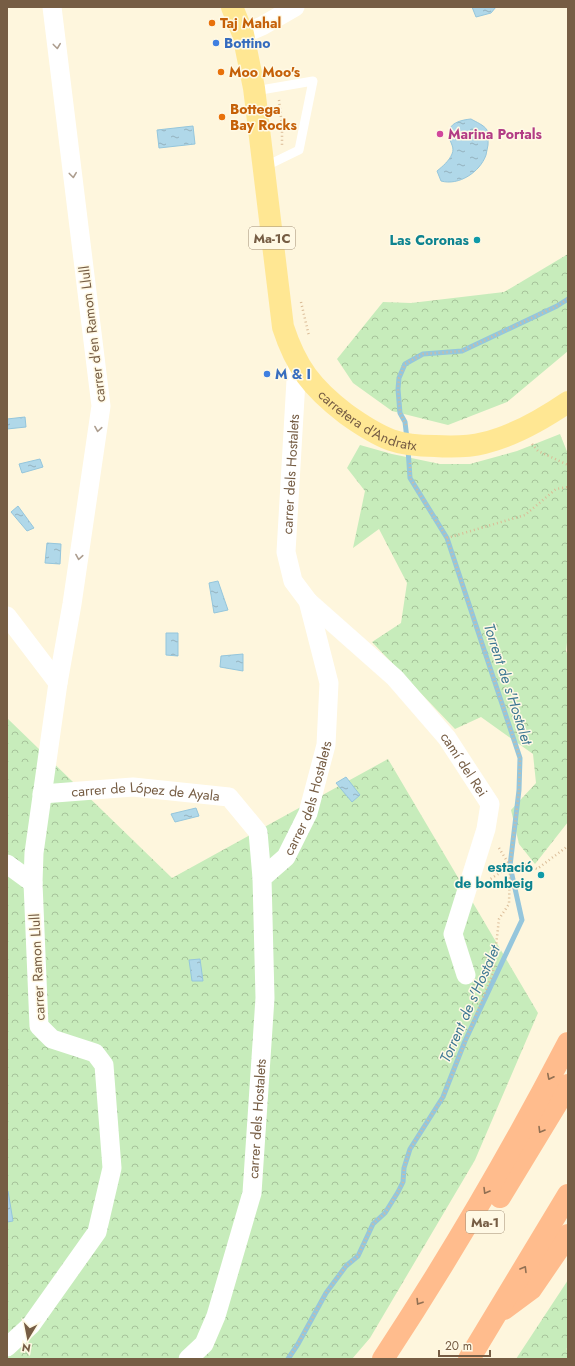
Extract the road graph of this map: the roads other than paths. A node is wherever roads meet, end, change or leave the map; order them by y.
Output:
1 (52, 7) edge
2 (232, 7) edge
3 (295, 7) edge
4 (243, 34) junction
5 (264, 90) junction
6 (273, 163) junction
7 (297, 363) junction
8 (568, 402) edge
9 (308, 601) junction
10 (7, 616) edge
11 (58, 683) junction
12 (42, 794) junction
13 (7, 864) edge
14 (262, 878) junction
15 (33, 883) junction
16 (466, 975) dead end
17 (568, 1043) edge
18 (568, 1085) edge
19 (568, 1195) edge
20 (568, 1235) edge
21 (497, 1315) junction
22 (7, 1347) edge
23 (188, 1359) edge
24 (383, 1359) edge
25 (400, 1359) edge
26 (469, 1359) edge

1 -> 11 street, carrer d'en Ramon Llull
2 - 4 main road, carretera d'Andratx / Ma-1C
3 - 4 street
4 - 5 main road, carretera d'Andratx / Ma-1C
5 - 6 main road, carretera d'Andratx / Ma-1C
5 - 6 lane
6 - 7 main road, carretera d'Andratx / Ma-1C
7 - 8 main road, carretera d'Andratx / Ma-1C
7 - 9 street, carrer dels Hostalets
9 - 14 street, carrer dels Hostalets
9 - 16 street, camí del Rei
10 - 11 street
11 - 12 street, carrer Ramon Llull
12 - 14 street, carrer de López de Ayala
12 - 15 street, carrer Ramon Llull
13 - 15 street
14 - 23 street, carrer dels Hostalets
15 - 22 street, carrer Ramon Llull
17 -> 24 highway
18 -> 25 highway, Ma-1
21 -> 19 highway
20 - 21 highway
21 - 26 highway

